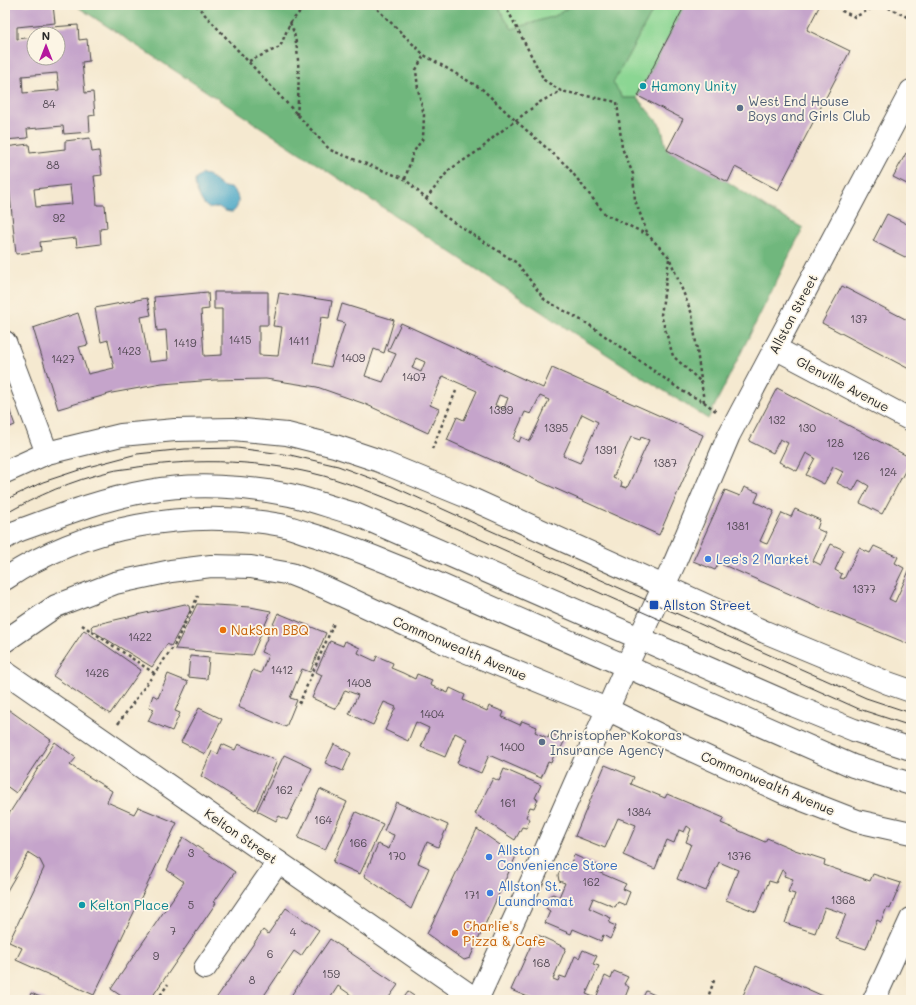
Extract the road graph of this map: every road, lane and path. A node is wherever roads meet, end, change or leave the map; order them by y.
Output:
1 (196, 5) edge
2 (306, 5) edge
3 (373, 5) edge
4 (505, 5) edge
5 (840, 5) edge
6 (878, 5) edge
7 (883, 5) edge
8 (911, 19) edge
9 (290, 23) junction
10 (424, 55) junction
11 (249, 61) junction
12 (561, 91) junction
13 (911, 91) edge
14 (297, 116) junction
15 (516, 121) junction
16 (405, 179) junction
17 (426, 199) junction
18 (648, 235) junction
19 (669, 257) junction
20 (5, 342) edge
21 (775, 348) junction
22 (701, 382) junction
23 (456, 391) dead end
24 (704, 402) junction
25 (718, 412) dead end
26 (911, 420) edge
27 (432, 449) dead end
28 (47, 453) junction
29 (5, 472) edge
30 (5, 538) edge
31 (5, 579) edge
32 (664, 586) junction
33 (198, 596) dead end
34 (334, 623) dead end
35 (82, 624) dead end
36 (640, 638) junction
37 (5, 642) edge
38 (626, 667) junction
39 (5, 672) edge
40 (154, 673) junction
41 (911, 691) edge
42 (299, 704) dead end
43 (607, 709) junction
44 (118, 724) dead end
45 (911, 749) edge
46 (911, 784) edge
47 (911, 834) edge
48 (278, 862) junction
49 (911, 918) edge
50 (205, 968) dead end
51 (715, 978) dead end
52 (168, 984) dead end
53 (157, 1000) edge
54 (477, 1000) edge
55 (707, 1000) edge
56 (874, 1000) edge

1 - 11 path
2 - 9 path
3 - 10 path
4 - 12 path
5 - 6 path
7 - 8 path
9 - 11 path
9 - 14 path
10 - 15 path
10 - 16 path
11 - 14 path
12 - 15 path
12 - 18 path
13 - 21 street, Allston Street
14 - 16 path
15 - 17 path
15 - 18 path
16 - 17 path
17 - 24 path
18 - 19 path
19 - 22 path
19 - 22 path
20 - 28 street
21 - 26 street, Glenville Avenue
21 - 32 street, Allston Street
22 - 24 path
23 - 27 path
24 - 25 path
28 - 29 street
28 - 32 street
30 - 36 street
31 - 38 street
32 - 36 street, Allston Street
32 - 41 street
33 - 40 path
34 - 42 path
35 - 40 path
36 - 38 street, Allston Street
36 - 45 street
37 - 43 street, Commonwealth Avenue
38 - 43 street, Allston Street
38 - 46 street
39 - 48 street, Kelton Street
40 - 44 path
43 - 47 street, Commonwealth Avenue
43 - 54 street, Allston Street
48 - 50 street
48 - 54 street, Kelton Street
49 - 56 street
51 - 55 path
52 - 53 path

